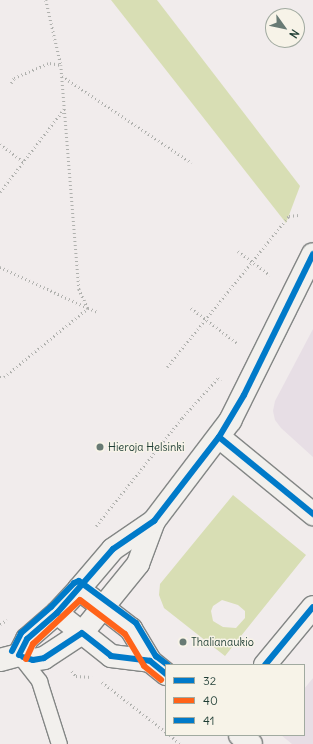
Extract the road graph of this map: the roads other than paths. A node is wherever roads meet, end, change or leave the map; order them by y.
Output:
1 (313, 254) edge
2 (220, 437) junction
3 (313, 514) edge
4 (154, 521) junction
5 (79, 589) junction
6 (313, 607) edge
7 (104, 609) junction
8 (57, 613) junction
9 (82, 633) junction
10 (10, 658) edge
11 (266, 664) edge
12 (158, 668) edge
13 (241, 736) edge
14 (59, 744) edge
15 (250, 744) edge

1 - 2 street
2 - 3 street
2 - 4 street
4 - 5 street
4 - 7 street
5 - 7 street
5 - 8 street
6 - 11 street
7 - 9 street
7 - 12 street
8 - 9 street
8 - 10 street
9 - 10 street
9 - 12 street
10 - 14 lane
13 - 15 street

